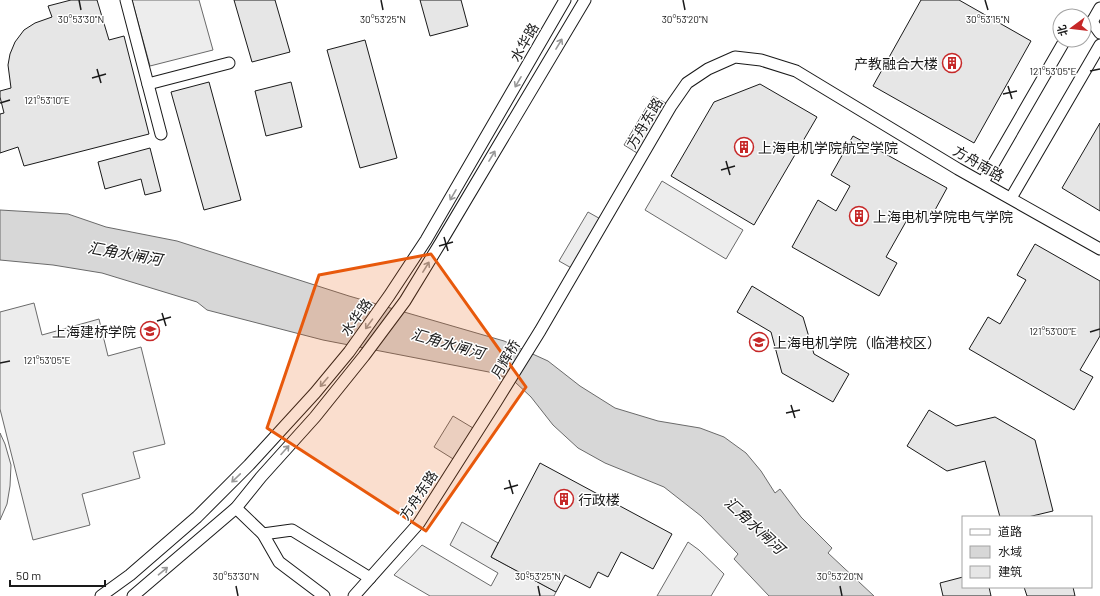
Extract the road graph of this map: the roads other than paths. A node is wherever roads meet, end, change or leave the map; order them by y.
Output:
1 (126, 0) edge
2 (565, 0) edge
3 (585, 0) edge
4 (1100, 8) edge
5 (1092, 17) edge
6 (1092, 26) edge
7 (1100, 33) edge
8 (1100, 45) edge
9 (1060, 48) edge
10 (229, 63) dead end
11 (148, 84) junction
12 (845, 100) joint
13 (161, 134) dead end
14 (983, 182) junction
15 (1011, 198) junction
16 (1100, 249) edge
17 (540, 331) joint
18 (496, 402) joint
19 (236, 508) junction
20 (263, 534) junction
21 (370, 578) junction
22 (101, 596) edge
23 (133, 596) edge
24 (324, 596) edge
25 (354, 596) edge

1 - 11 street
2 -> 22 street, 水华路
19 -> 3 street
4 - 5 street
6 - 7 street
8 - 15 street
9 - 14 street
10 - 11 street
11 - 13 street
12 - 14 street, 方舟南路
12 - 17 street, 方舟东路
14 - 15 street, 方舟南路
15 - 16 street, 方舟南路
17 - 18 street, 月辉桥
18 - 21 street, 方舟东路
19 - 20 street
23 -> 19 street
20 - 21 street
20 - 24 street
21 - 25 street, 方舟东路

